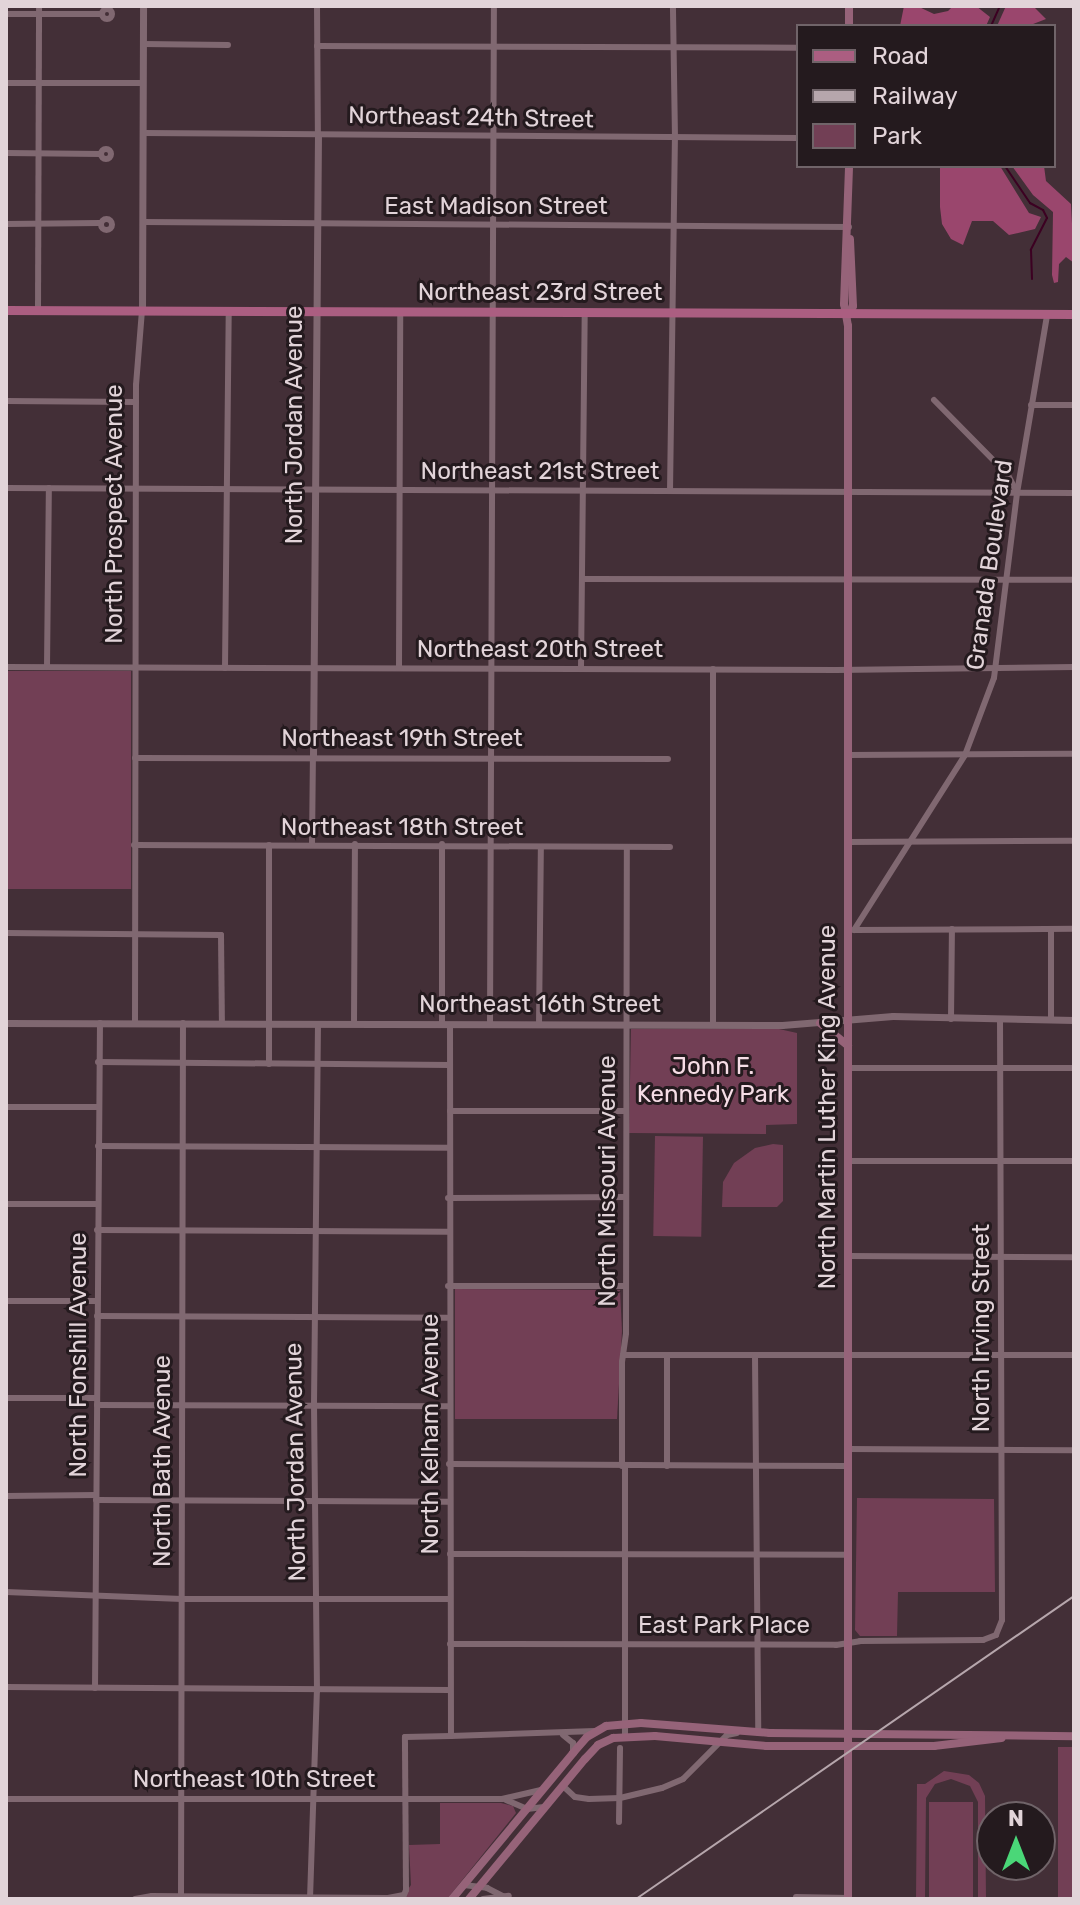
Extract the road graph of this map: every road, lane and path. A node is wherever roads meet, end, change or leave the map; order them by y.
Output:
1 (143, 6) edge
2 (317, 6) edge
3 (494, 6) edge
4 (673, 6) edge
5 (39, 10) edge
6 (6, 14) edge
7 (102, 14) dead end
8 (143, 44) junction
9 (228, 45) dead end
10 (317, 46) junction
11 (494, 48) junction
12 (796, 48) edge
13 (673, 49) junction
14 (6, 83) edge
15 (39, 83) junction
16 (143, 83) junction
17 (143, 133) junction
18 (318, 134) junction
19 (494, 137) junction
20 (675, 138) junction
21 (796, 138) edge
22 (6, 153) edge
23 (38, 153) junction
24 (101, 154) dead end
25 (849, 168) edge
26 (143, 222) junction
27 (100, 223) dead end
28 (316, 223) junction
29 (6, 224) edge
30 (38, 224) junction
31 (494, 225) junction
32 (673, 226) junction
33 (849, 227) junction
34 (6, 310) edge
35 (38, 311) junction
36 (142, 311) junction
37 (229, 311) junction
38 (315, 312) junction
39 (400, 312) junction
40 (493, 313) junction
41 (585, 313) junction
42 (671, 314) junction
43 (1074, 314) edge
44 (848, 315) junction
45 (1047, 315) junction
46 (934, 400) dead end
47 (6, 401) edge
48 (136, 402) junction
49 (1031, 405) junction
50 (1074, 405) edge
51 (6, 488) edge
52 (49, 488) junction
53 (136, 489) junction
54 (227, 489) junction
55 (314, 490) junction
56 (399, 490) junction
57 (583, 490) junction
58 (492, 491) junction
59 (670, 491) junction
60 (848, 492) junction
61 (1017, 493) junction
62 (1074, 493) edge
63 (584, 579) junction
64 (848, 580) junction
65 (1007, 580) junction
66 (1074, 580) edge
67 (6, 667) edge
68 (47, 667) junction
69 (135, 667) junction
70 (996, 667) junction
71 (1074, 667) edge
72 (225, 668) junction
73 (313, 668) junction
74 (399, 668) junction
75 (581, 668) junction
76 (492, 669) junction
77 (713, 669) junction
78 (848, 669) junction
79 (1074, 754) edge
80 (848, 755) junction
81 (965, 755) junction
82 (313, 756) junction
83 (492, 757) junction
84 (135, 758) junction
85 (668, 759) dead end
86 (1074, 841) edge
87 (848, 842) junction
88 (910, 842) junction
89 (355, 844) junction
90 (442, 844) junction
91 (134, 845) junction
92 (269, 845) junction
93 (312, 845) junction
94 (492, 845) junction
95 (541, 847) junction
96 (627, 847) junction
97 (670, 847) dead end
98 (952, 929) junction
99 (1074, 929) edge
100 (851, 930) junction
101 (1051, 930) junction
102 (6, 933) edge
103 (134, 934) junction
104 (951, 1019) junction
105 (848, 1020) junction
106 (1000, 1020) junction
107 (1051, 1020) junction
108 (1074, 1020) edge
109 (6, 1023) edge
110 (100, 1023) junction
111 (135, 1023) junction
112 (183, 1023) junction
113 (820, 1023) junction
114 (222, 1024) junction
115 (270, 1024) junction
116 (318, 1024) junction
117 (354, 1024) junction
118 (446, 1025) junction
119 (490, 1025) junction
120 (539, 1025) junction
121 (626, 1025) junction
122 (713, 1025) junction
123 (848, 1047) junction
124 (98, 1062) junction
125 (183, 1063) junction
126 (269, 1064) junction
127 (317, 1064) junction
128 (450, 1065) junction
129 (848, 1068) junction
130 (1000, 1068) junction
131 (1074, 1068) edge
132 (6, 1107) edge
133 (98, 1107) junction
134 (450, 1111) junction
135 (625, 1111) junction
136 (98, 1146) junction
137 (182, 1146) junction
138 (315, 1147) junction
139 (449, 1148) junction
140 (848, 1161) junction
141 (1000, 1161) junction
142 (1074, 1161) edge
143 (626, 1197) junction
144 (448, 1198) junction
145 (6, 1204) edge
146 (98, 1204) junction
147 (97, 1230) junction
148 (182, 1231) junction
149 (317, 1232) junction
150 (448, 1232) junction
151 (848, 1256) junction
152 (1000, 1257) junction
153 (1074, 1257) edge
154 (448, 1286) junction
155 (626, 1286) junction
156 (6, 1301) edge
157 (97, 1301) junction
158 (97, 1316) junction
159 (180, 1317) junction
160 (315, 1317) junction
161 (447, 1318) junction
162 (999, 1353) junction
163 (848, 1354) junction
164 (623, 1355) junction
165 (667, 1355) junction
166 (1074, 1355) edge
167 (755, 1356) junction
168 (6, 1398) edge
169 (97, 1401) junction
170 (180, 1404) junction
171 (314, 1405) junction
172 (449, 1406) junction
173 (848, 1449) junction
174 (999, 1450) junction
175 (1074, 1450) edge
176 (449, 1464) junction
177 (623, 1466) junction
178 (667, 1466) junction
179 (757, 1466) junction
180 (848, 1466) junction
181 (6, 1496) edge
182 (96, 1498) junction
183 (180, 1500) junction
184 (314, 1501) junction
185 (449, 1502) junction
186 (450, 1554) junction
187 (624, 1555) junction
188 (759, 1555) junction
189 (848, 1555) junction
190 (6, 1592) edge
191 (96, 1594) junction
192 (182, 1599) junction
193 (450, 1599) junction
194 (317, 1600) junction
195 (996, 1635) joint
196 (848, 1643) junction
197 (450, 1644) junction
198 (625, 1644) junction
199 (759, 1645) junction
200 (6, 1687) edge
201 (95, 1688) junction
202 (182, 1690) junction
203 (450, 1690) junction
204 (317, 1691) junction
205 (625, 1723) junction
206 (597, 1731) junction
207 (746, 1732) junction
208 (758, 1733) junction
209 (848, 1733) junction
210 (563, 1735) junction
211 (451, 1736) junction
212 (625, 1736) junction
213 (1016, 1736) junction
214 (1074, 1736) edge
215 (721, 1742) junction
216 (848, 1746) junction
217 (620, 1748) dead end
218 (573, 1753) junction
219 (563, 1786) junction
220 (542, 1790) junction
221 (620, 1798) junction
222 (6, 1799) edge
223 (312, 1799) junction
224 (405, 1799) junction
225 (502, 1799) junction
226 (181, 1801) junction
227 (546, 1807) junction
228 (527, 1809) junction
229 (619, 1822) dead end
230 (464, 1885) junction
231 (479, 1887) junction
232 (310, 1897) edge
233 (796, 1897) edge
234 (181, 1898) edge
235 (848, 1898) edge
236 (135, 1899) edge
237 (452, 1899) edge
238 (469, 1899) edge
239 (483, 1899) edge

1 - 8 street, North Prospect Avenue
2 - 10 street, North Jordan Avenue
3 - 11 street
4 - 13 street
5 - 6 street
5 - 7 street
5 - 15 street
8 - 9 street
8 - 16 street, North Prospect Avenue
10 - 11 street
10 - 18 street, North Jordan Avenue
11 - 13 street
11 - 19 street
12 - 13 street
13 - 20 street
14 - 15 street
15 - 16 street
15 - 23 street
16 - 17 street, North Prospect Avenue
17 - 18 street, Northeast 24th Street
17 - 26 street, North Prospect Avenue
18 - 19 street, Northeast 24th Street
18 - 28 street, North Jordan Avenue
19 - 20 street, Northeast 24th Street
19 - 31 street
20 - 21 street, Northeast 24th Street
20 - 32 street
22 - 23 street
23 - 24 street
23 - 30 street
25 - 33 main road, North Martin Luther King Avenue
26 - 28 street, East Madison Street
26 - 36 street, North Prospect Avenue
27 - 30 street
28 - 31 street, East Madison Street
28 - 38 street, North Jordan Avenue
29 - 30 street
30 - 35 street
31 - 32 street, East Madison Street
31 - 40 street
32 - 33 street, East Madison Street
32 - 42 street
33 - 44 main road, North Martin Luther King Avenue
34 - 35 main road, Northeast 23rd Street
35 - 36 main road, Northeast 23rd Street
36 - 37 main road, Northeast 23rd Street
36 - 48 street, North Prospect Avenue
37 - 38 main road, Northeast 23rd Street
37 - 54 street
38 - 39 main road, Northeast 23rd Street
38 - 55 street, North Jordan Avenue
39 - 40 main road, Northeast 23rd Street
39 - 56 street
40 - 41 main road, Northeast 23rd Street
40 - 58 street
41 - 42 main road, Northeast 23rd Street
41 - 57 street
42 - 44 main road, Northeast 23rd Street
42 - 59 street
43 - 45 main road, Northeast 23rd Street
44 - 45 main road, Northeast 23rd Street
44 - 60 main road, North Martin Luther King Avenue
45 - 49 street, Granada Boulevard
46 - 61 street
47 - 48 street
48 - 53 street, North Prospect Avenue
49 - 50 street
49 - 61 street, Granada Boulevard
51 - 52 street, Northeast 21st Street
52 - 53 street, Northeast 21st Street
52 - 68 street
53 - 54 street, Northeast 21st Street
53 - 69 street, North Prospect Avenue
54 - 55 street, Northeast 21st Street
54 - 72 street
55 - 56 street, Northeast 21st Street
55 - 73 street, North Jordan Avenue
56 - 58 street, Northeast 21st Street
56 - 74 street
57 - 58 street, Northeast 21st Street
57 - 59 street, Northeast 21st Street
57 - 63 street
58 - 76 street
59 - 60 street, Northeast 21st Street
60 - 61 street, Northeast 21st Street
60 - 64 main road, North Martin Luther King Avenue
61 - 62 street, Northeast 21st Street
61 - 65 street, Granada Boulevard
63 - 64 street
63 - 75 street
64 - 65 street
64 - 78 main road, North Martin Luther King Avenue
65 - 66 street
65 - 70 street, Granada Boulevard
67 - 68 street, Northeast 20th Street
68 - 69 street, Northeast 20th Street
69 - 72 street, Northeast 20th Street
69 - 84 street, North Prospect Avenue
70 - 71 street, Northeast 20th Street
70 - 78 street, Northeast 20th Street
70 - 81 street, Granada Boulevard
72 - 73 street, Northeast 20th Street
73 - 74 street, Northeast 20th Street
73 - 82 street, North Jordan Avenue
74 - 76 street, Northeast 20th Street
75 - 76 street, Northeast 20th Street
75 - 77 street, Northeast 20th Street
76 - 83 street
77 - 78 street, Northeast 20th Street
77 - 122 street
78 - 80 main road, North Martin Luther King Avenue
79 - 81 street
80 - 81 street
80 - 87 main road, North Martin Luther King Avenue
81 - 88 street, Granada Boulevard
82 - 83 street, Northeast 19th Street
82 - 84 street, Northeast 19th Street
82 - 93 street, North Jordan Avenue
83 - 85 street, Northeast 19th Street
83 - 94 street
84 - 91 street, North Prospect Avenue
86 - 88 street
87 - 88 street
87 - 100 main road, North Martin Luther King Avenue
88 - 100 street, Granada Boulevard
89 - 90 street, Northeast 18th Street
89 - 93 street, Northeast 18th Street
89 - 117 street
90 - 94 street, Northeast 18th Street
90 - 118 street, North Kelham Avenue
91 - 92 street, Northeast 18th Street
91 - 103 street, North Prospect Avenue
92 - 93 street, Northeast 18th Street
92 - 115 street
94 - 95 street, Northeast 18th Street
94 - 119 street
95 - 96 street, Northeast 18th Street
95 - 120 street
96 - 97 street, Northeast 18th Street
96 - 121 street, North Missouri Avenue
98 - 100 street
98 - 101 street
98 - 104 street
99 - 101 street
100 - 105 main road, North Martin Luther King Avenue
101 - 107 street
102 - 103 street
103 - 111 street, North Prospect Avenue
103 - 114 street
104 - 105 street, Northeast 16th Street
104 - 106 street, Northeast 16th Street
105 - 113 street, Northeast 16th Street
105 - 123 main road, North Martin Luther King Avenue
106 - 107 street, Northeast 16th Street
106 - 130 street, North Irving Street
107 - 108 street, Northeast 16th Street
109 - 110 street, Northeast 16th Street
110 - 111 street, Northeast 16th Street
110 - 124 street, North Fonshill Avenue
111 - 112 street, Northeast 16th Street
112 - 114 street, Northeast 16th Street
112 - 125 street, North Bath Avenue
113 - 122 street, Northeast 16th Street
113 - 123 main road
114 - 115 street, Northeast 16th Street
115 - 116 street, Northeast 16th Street
115 - 126 street
116 - 117 street, Northeast 16th Street
116 - 127 street, North Jordan Avenue
117 - 118 street, Northeast 16th Street
118 - 119 street, Northeast 16th Street
118 - 128 street, North Kelham Avenue
119 - 120 street, Northeast 16th Street
120 - 121 street, Northeast 16th Street
121 - 122 street, Northeast 16th Street
121 - 135 street, North Missouri Avenue
123 - 129 main road, North Martin Luther King Avenue
124 - 125 street
124 - 133 street, North Fonshill Avenue
125 - 126 street
125 - 137 street, North Bath Avenue
126 - 127 street
127 - 128 street
127 - 138 street, North Jordan Avenue
128 - 134 street, North Kelham Avenue
129 - 130 street
129 - 140 main road, North Martin Luther King Avenue
130 - 131 street
130 - 141 street, North Irving Street
132 - 133 street
133 - 136 street, North Fonshill Avenue
134 - 135 street
134 - 139 street, North Kelham Avenue
135 - 143 street, North Missouri Avenue
136 - 137 street
136 - 146 street, North Fonshill Avenue
137 - 138 street
137 - 148 street, North Bath Avenue
138 - 139 street
138 - 149 street, North Jordan Avenue
139 - 144 street, North Kelham Avenue
140 - 141 street
140 - 151 main road, North Martin Luther King Avenue
141 - 142 street
141 - 152 street, North Irving Street
143 - 144 street
143 - 155 street, North Missouri Avenue
144 - 150 street, North Kelham Avenue
145 - 146 street
146 - 147 street, North Fonshill Avenue
147 - 148 street
147 - 157 street, North Fonshill Avenue
148 - 149 street
148 - 159 street, North Bath Avenue
149 - 150 street
149 - 160 street, North Jordan Avenue
150 - 154 street, North Kelham Avenue
151 - 152 street
151 - 163 main road, North Martin Luther King Avenue
152 - 153 street
152 - 162 street, North Irving Street
154 - 155 street
154 - 161 street, North Kelham Avenue
155 - 164 street, North Missouri Avenue
156 - 157 street
157 - 158 street, North Fonshill Avenue
158 - 159 street
158 - 169 street, North Fonshill Avenue
159 - 160 street
159 - 170 street, North Bath Avenue
160 - 161 street
160 - 171 street, North Jordan Avenue
161 - 172 street, North Kelham Avenue
162 - 163 street
162 - 166 street
162 - 174 street, North Irving Street
163 - 167 street
163 - 173 main road, North Martin Luther King Avenue
164 - 165 street
164 - 177 street, North Missouri Avenue
165 - 167 street
165 - 178 street
167 - 179 street
168 - 169 street
169 - 170 street
169 - 182 street, North Fonshill Avenue
170 - 171 street
170 - 183 street, North Bath Avenue
171 - 172 street
171 - 184 street, North Jordan Avenue
172 - 176 street, North Kelham Avenue
173 - 174 street
173 - 180 main road, North Martin Luther King Avenue
174 - 175 street
174 - 195 street, North Irving Street
176 - 177 street
176 - 185 street, North Kelham Avenue
177 - 178 street
177 - 187 street, North Missouri Avenue
178 - 179 street
179 - 180 street
179 - 188 street
180 - 189 main road, North Martin Luther King Avenue
181 - 182 street
182 - 183 street
182 - 191 street, North Fonshill Avenue
183 - 184 street
183 - 192 street, North Bath Avenue
184 - 185 street
184 - 194 street, North Jordan Avenue
185 - 186 street, North Kelham Avenue
186 - 187 street
186 - 193 street, North Kelham Avenue
187 - 188 street
187 - 198 street, North Missouri Avenue
188 - 189 street
188 - 199 street
189 - 196 main road, North Martin Luther King Avenue
190 - 191 street
191 - 192 street
191 - 201 street, North Fonshill Avenue
192 - 194 street
192 - 202 street, North Bath Avenue
193 - 194 street
193 - 197 street, North Kelham Avenue
194 - 204 street, North Jordan Avenue
195 - 196 street, East Park Place
196 - 199 street, East Park Place
196 - 209 main road, North Martin Luther King Avenue
197 - 198 street, East Park Place
197 - 203 street, North Kelham Avenue
198 - 199 street, East Park Place
198 - 205 street, North Missouri Avenue
199 - 208 street
200 - 201 street
201 - 202 street
202 - 204 street
202 - 226 street, North Bath Avenue
203 - 204 street
203 - 211 street, North Kelham Avenue
204 - 223 street, North Jordan Avenue
205 - 206 main road
205 - 207 main road
205 - 212 street, North Missouri Avenue
206 - 210 street
206 - 218 main road
207 - 208 main road
207 - 215 street
208 - 209 main road
209 - 213 main road
209 - 216 main road, North Martin Luther King Avenue
210 - 211 street
210 - 218 street
211 - 224 street
212 - 215 main road
212 - 219 main road
213 - 214 main road
213 - 216 main road
215 - 216 main road
215 - 221 street
216 - 235 main road, North Martin Luther King Avenue
217 - 221 street
218 - 220 main road
219 - 221 street
219 - 227 main road
220 - 225 street, Northeast 10th Street
220 - 228 main road
221 - 229 street
222 - 226 street, Northeast 10th Street
223 - 224 street, Northeast 10th Street
223 - 226 street, Northeast 10th Street
223 - 232 street, North Jordan Avenue
224 - 225 street, Northeast 10th Street
224 - 232 street
225 - 228 street, Northeast 10th Street
226 - 234 street, North Bath Avenue
227 - 228 street, Northeast 10th Street
227 - 231 main road
228 - 230 main road
230 - 231 street
230 - 237 main road
231 - 238 main road
231 - 239 street
232 - 234 street
233 - 235 street
234 - 236 street

